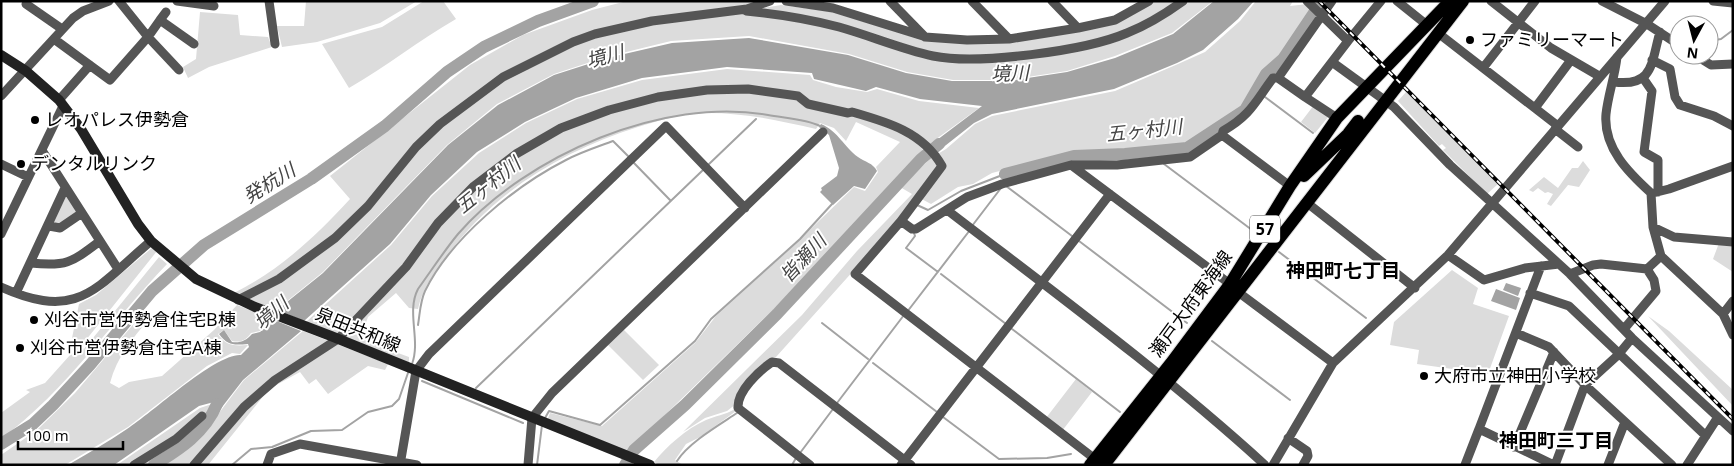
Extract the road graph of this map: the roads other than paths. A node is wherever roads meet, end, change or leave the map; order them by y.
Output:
1 (108, 1) edge
2 (119, 1) edge
3 (177, 1) edge
4 (269, 1) edge
5 (782, 1) edge
6 (786, 1) edge
7 (890, 1) edge
8 (972, 1) edge
9 (1052, 1) edge
10 (1149, 1) edge
11 (1182, 1) edge
12 (1332, 1) edge
13 (1381, 1) edge
14 (1396, 1) edge
15 (1450, 1) edge
16 (1463, 1) edge
17 (1491, 1) edge
18 (1535, 1) edge
19 (1665, 1) edge
20 (1713, 1) edge
21 (769, 2) edge
22 (1604, 2) edge
23 (1309, 3) edge
24 (1733, 3) edge
25 (26, 4) dead end
26 (1136, 4) edge
27 (214, 6) dead end
28 (736, 10) junction
29 (166, 12) dead end
30 (1323, 15) junction
31 (160, 20) junction
32 (1518, 23) junction
33 (1647, 24) junction
34 (1428, 25) junction
35 (1078, 28) junction
36 (62, 29) junction
37 (1660, 32) junction
38 (1438, 33) junction
39 (148, 37) junction
40 (925, 37) junction
41 (54, 38) junction
42 (1669, 38) edge
43 (1009, 39) junction
44 (1348, 41) junction
45 (194, 44) dead end
46 (275, 44) dead end
47 (1, 54) edge
48 (1617, 56) junction
49 (1571, 60) junction
50 (1652, 60) junction
51 (1332, 62) junction
52 (1733, 64) edge
53 (90, 65) junction
54 (1719, 65) edge
55 (1483, 68) junction
56 (179, 70) dead end
57 (26, 71) junction
58 (1599, 76) junction
59 (1278, 78) junction
60 (1643, 78) junction
61 (1614, 82) junction
62 (1366, 88) junction
63 (1, 96) edge
64 (1304, 97) junction
65 (1384, 102) junction
66 (61, 103) junction
67 (1535, 108) junction
68 (1337, 118) junction
69 (1733, 126) edge
70 (1556, 127) junction
71 (823, 132) dead end
72 (1222, 135) junction
73 (1578, 147) dead end
74 (43, 152) junction
75 (1, 164) edge
76 (1071, 164) junction
77 (1733, 166) edge
78 (28, 177) junction
79 (1290, 186) junction
80 (66, 188) junction
81 (1655, 192) junction
82 (1110, 194) junction
83 (1306, 202) junction
84 (1490, 204) junction
85 (745, 208) junction
86 (947, 210) junction
87 (82, 213) junction
88 (1273, 215) junction
89 (901, 221) junction
90 (49, 226) junction
91 (1653, 227) junction
92 (1, 234) edge
93 (100, 241) junction
94 (151, 241) junction
95 (1733, 242) edge
96 (1448, 255) junction
97 (1662, 256) junction
98 (32, 262) junction
99 (1559, 264) junction
100 (1541, 266) junction
101 (118, 269) junction
102 (1647, 269) junction
103 (1570, 274) junction
104 (1042, 283) junction
105 (1, 287) edge
106 (1234, 288) junction
107 (1415, 288) junction
108 (16, 293) junction
109 (1530, 293) junction
110 (238, 300) junction
111 (1733, 301) edge
112 (1724, 314) junction
113 (1624, 329) junction
114 (1516, 333) junction
115 (1733, 335) edge
116 (335, 337) junction
117 (1632, 338) junction
118 (1554, 352) junction
119 (1618, 355) junction
120 (1333, 363) junction
121 (976, 368) junction
122 (416, 370) junction
123 (1164, 378) junction
124 (1585, 386) junction
125 (202, 416) dead end
126 (1718, 417) junction
127 (534, 419) junction
128 (1625, 422) junction
129 (1478, 430) junction
130 (1733, 431) edge
131 (1706, 436) junction
132 (1288, 438) junction
133 (1514, 447) junction
134 (400, 463) edge
135 (906, 463) edge
136 (1096, 463) edge
137 (649, 464) edge
138 (134, 465) edge
139 (194, 465) edge
140 (267, 465) edge
141 (417, 465) edge
142 (528, 465) edge
143 (810, 465) edge
144 (1264, 465) edge
145 (1273, 465) edge
146 (1303, 465) edge
147 (1465, 465) edge
148 (1554, 465) edge
149 (1608, 465) edge
150 (1672, 465) edge
151 (1687, 465) edge

1 - 36 street
2 - 39 street
3 - 27 street
4 - 46 street
5 - 21 street
6 - 40 street
7 - 40 street
8 - 43 street
9 - 35 street
10 - 26 street
11 - 28 street
12 - 30 street
13 - 44 street
14 - 34 street
15 - 34 main road, 瀬戸大府東海線 / 57
16 - 38 main road, 瀬戸大府東海線 / 57
17 - 32 street
18 - 32 street
19 - 33 street
20 - 24 street
21 - 28 street
22 - 33 street
23 - 30 street
25 - 36 street
26 - 35 street
28 - 110 street
29 - 31 street
30 - 44 street
30 - 59 street
31 - 39 street
31 - 45 street
32 - 49 street
32 - 55 street
33 - 37 street
33 - 48 street
34 - 62 main road, 瀬戸大府東海線 / 57
35 - 43 street
36 - 41 street
37 - 42 street
37 - 50 street
38 - 55 street
38 - 65 main road, 瀬戸大府東海線 / 57
39 - 53 street
39 - 56 street
40 - 43 street
41 - 53 street
41 - 57 street
44 - 51 street
47 - 57 main road, 泉田共和線
48 - 58 street
48 - 61 street
49 - 58 street
49 - 67 street
50 - 60 street
50 - 69 street
51 - 62 street
51 - 64 street
52 - 54 street
53 - 66 street
55 - 67 street
57 - 63 street
57 - 66 main road, 泉田共和線
58 - 70 street
59 - 64 street
59 - 72 street
60 - 61 street
60 - 81 street
61 - 81 street
62 - 65 street
62 - 68 main road, 瀬戸大府東海線 / 57
64 - 68 street
65 - 83 main road, 瀬戸大府東海線 / 57
65 - 84 street
65 - 88 main road, 57
66 - 74 street
66 - 94 main road, 泉田共和線
67 - 70 street
68 - 79 main road, 瀬戸大府東海線 / 57
70 - 73 street
70 - 84 street
71 - 85 street
72 - 76 street
72 - 79 street
74 - 78 street
74 - 80 street
75 - 78 street
76 - 82 street
76 - 86 street
77 - 81 street
78 - 92 street
79 - 88 main road, 瀬戸大府東海線 / 57
80 - 87 street
80 - 90 street
81 - 91 street
82 - 104 street
82 - 106 street
83 - 106 main road, 瀬戸大府東海線 / 57
83 - 107 street
84 - 96 street
84 - 99 street
85 - 122 street
85 - 127 street
86 - 89 street
86 - 104 street
87 - 90 street
87 - 93 street
88 - 106 main road, 瀬戸大府東海線 / 57
89 - 116 street
89 - 121 street
90 - 98 street
91 - 95 street
91 - 97 street
93 - 98 street
93 - 101 street
94 - 101 street
94 - 110 main road, 泉田共和線
96 - 100 street
96 - 107 street
97 - 102 street
97 - 112 street
98 - 108 street
99 - 100 street
99 - 103 street
100 - 109 street
101 - 108 street
102 - 103 street
102 - 113 street
103 - 113 street
104 - 121 street
104 - 123 street
105 - 108 street
106 - 120 street
106 - 123 main road, 瀬戸大府東海線 / 57
107 - 120 street
109 - 114 street
109 - 119 street
110 - 116 main road, 泉田共和線
111 - 112 street
112 - 115 street
113 - 117 street
114 - 118 street
114 - 129 street
116 - 122 main road, 泉田共和線
116 - 139 street
117 - 119 street
117 - 126 street
118 - 124 street
118 - 133 street
119 - 124 street
119 - 131 street
120 - 132 street
121 - 135 street
121 - 136 street
122 - 127 main road, 泉田共和線
122 - 134 street
123 - 136 main road, 瀬戸大府東海線 / 57
123 - 144 street
124 - 128 street
124 - 148 street
125 - 138 street
126 - 130 street
126 - 131 street
127 - 137 main road, 泉田共和線
127 - 142 street
128 - 149 street
128 - 150 street
129 - 133 street
129 - 147 street
131 - 151 street
132 - 145 street
132 - 146 street
133 - 148 street
134 - 140 street
134 - 141 street
135 - 143 street

